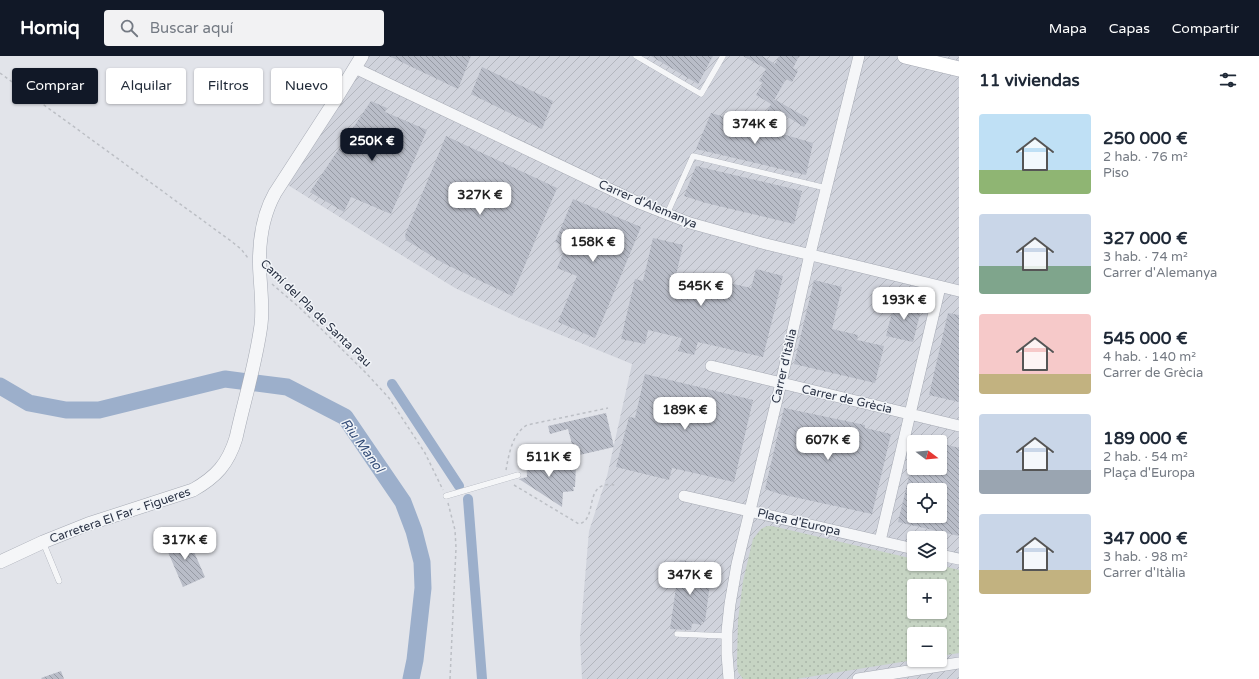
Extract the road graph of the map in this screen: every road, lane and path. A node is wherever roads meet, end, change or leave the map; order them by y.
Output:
1 (362, 56) edge
2 (636, 56) edge
3 (723, 56) edge
4 (859, 56) edge
5 (905, 56) edge
6 (355, 68) junction
7 (959, 69) edge
8 (0, 73) edge
9 (826, 188) junction
10 (667, 214) junction
11 (810, 254) junction
12 (248, 259) dead end
13 (260, 274) junction
14 (940, 287) junction
15 (959, 291) edge
16 (711, 366) dead end
17 (781, 383) junction
18 (608, 408) dead end
19 (910, 414) junction
20 (959, 426) edge
21 (518, 475) dead end
22 (504, 479) junction
23 (615, 485) dead end
24 (446, 496) junction
25 (684, 496) dead end
26 (750, 511) junction
27 (880, 541) junction
28 (43, 542) junction
29 (907, 547) edge
30 (947, 556) edge
31 (959, 559) edge
32 (0, 562) edge
33 (58, 581) dead end
34 (677, 634) dead end
35 (727, 636) junction
36 (959, 663) edge
37 (873, 678) edge
38 (450, 679) edge
39 (728, 679) edge
40 (858, 679) edge

1 - 6 street, Carretera El Far - Figueres
2 - 3 lane
4 - 9 street, Carrer d'Itàlia
5 - 7 main road
6 - 10 street, Carrer d'Alemanya
6 - 13 street, Carretera El Far - Figueres
8 - 12 path, Camí del Pla de Santa Pau
9 - 10 lane
9 - 11 street, Carrer d'Itàlia
10 - 11 street, Carrer d'Alemanya
11 - 14 street, Carrer d'Alemanya
11 - 17 street, Carrer d'Itàlia
13 - 24 path, Camí del Pla de Santa Pau
13 - 28 street, Carretera El Far - Figueres
14 - 15 street, Carrer d'Alemanya
14 - 19 street
16 - 17 street, Carrer de Grècia
17 - 19 street, Carrer de Grècia
17 - 26 street, Carrer d'Itàlia
18 - 22 path
19 - 20 street, Carrer de Grècia
19 - 27 street
21 - 22 lane
22 - 23 path
22 - 24 lane
24 - 38 path, Camí del Pla de Santa Pau
25 - 26 street, Plaça d'Europa
26 - 27 street, Plaça d'Europa
26 - 35 street, Carrer d'Itàlia
27 - 29 street, Plaça d'Europa
28 - 32 street, Carretera El Far - Figueres
28 - 33 lane
30 - 31 street
34 - 35 lane
35 - 39 street, Carrer d'Itàlia
36 - 37 street
37 - 40 street

